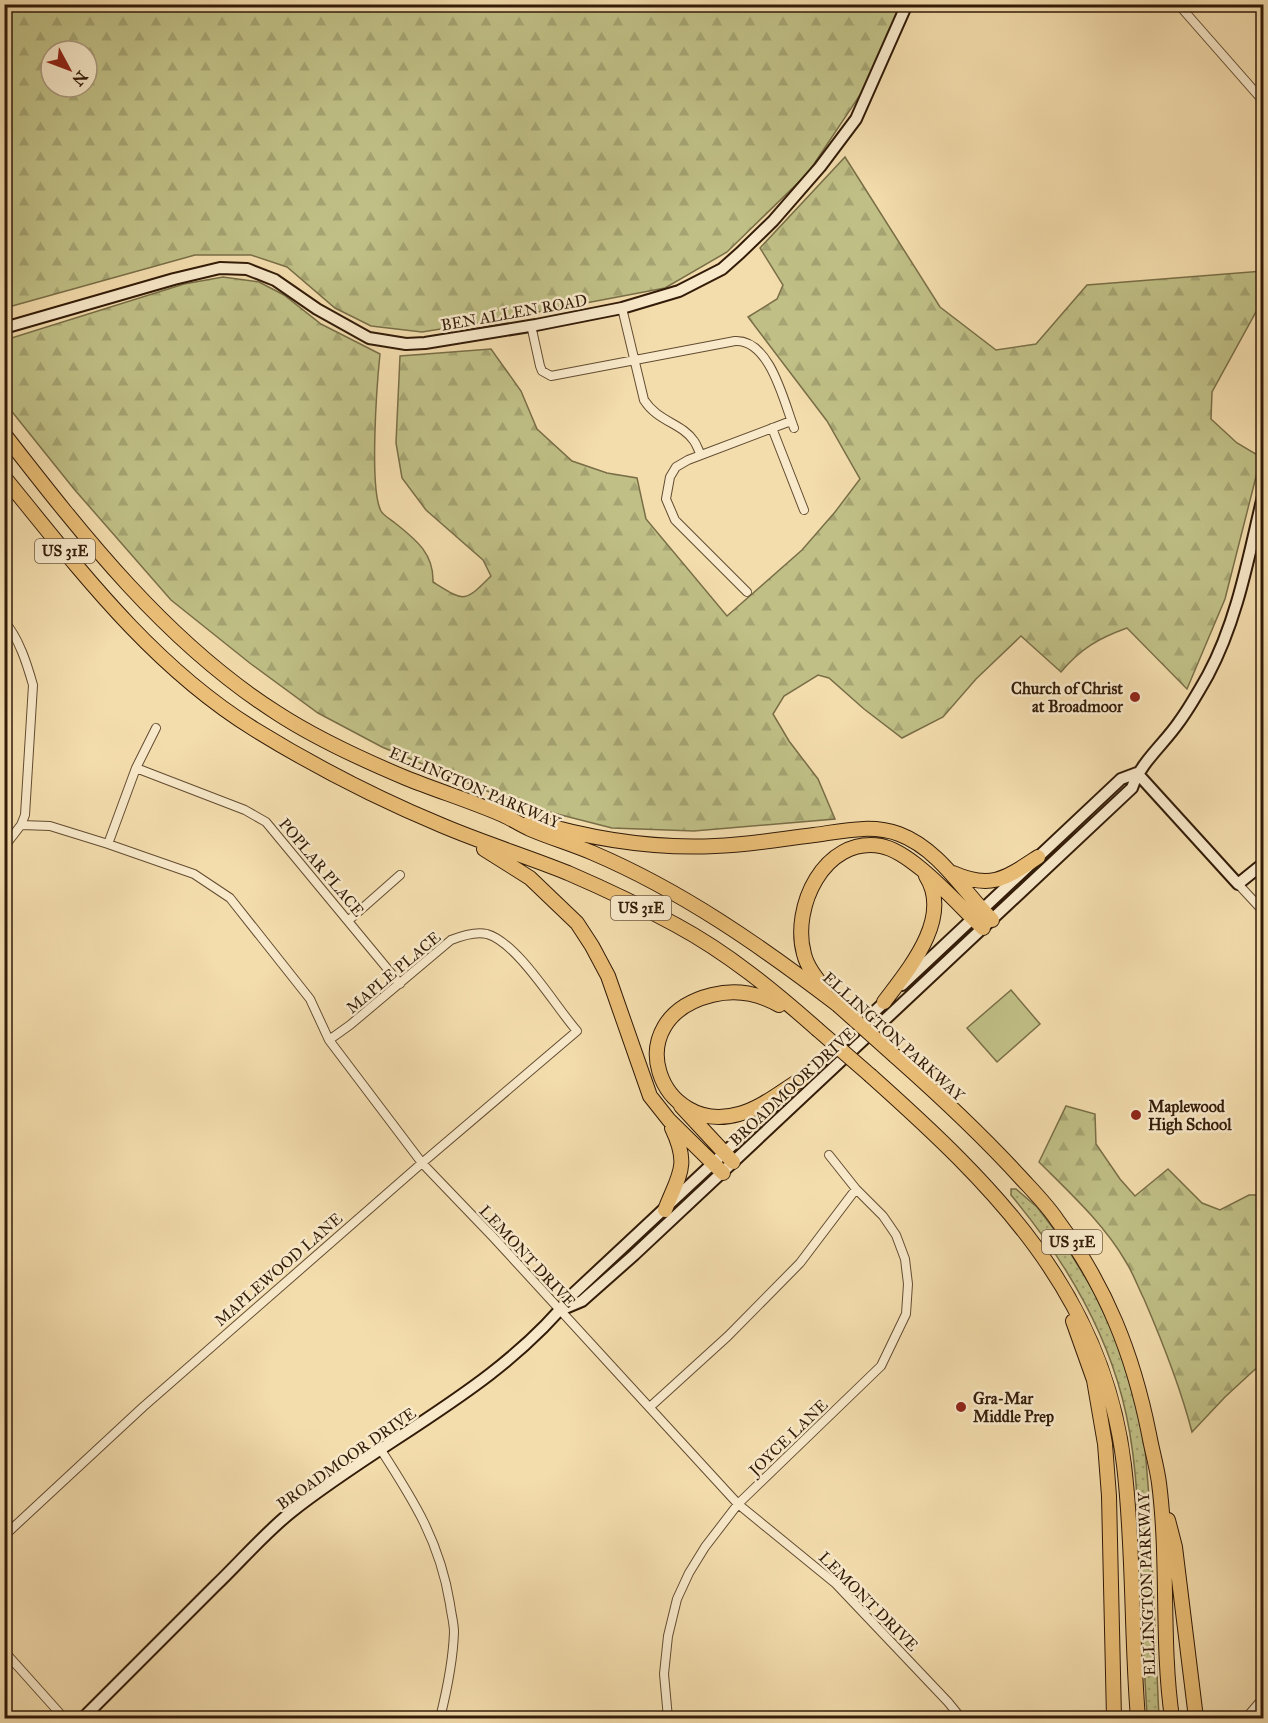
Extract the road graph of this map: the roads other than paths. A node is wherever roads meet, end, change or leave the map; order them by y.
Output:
1 (907, 4) edge
2 (1178, 4) edge
3 (1263, 102) edge
4 (622, 308) junction
5 (531, 326) junction
6 (4, 328) edge
7 (634, 360) junction
8 (772, 428) junction
9 (4, 435) edge
10 (701, 455) junction
11 (4, 477) edge
12 (1263, 492) edge
13 (804, 510) dead end
14 (747, 592) dead end
15 (4, 621) edge
16 (156, 728) dead end
17 (136, 768) junction
18 (1137, 773) junction
19 (503, 815) junction
20 (21, 825) junction
21 (443, 826) junction
22 (108, 844) junction
23 (4, 847) edge
24 (1038, 857) junction
25 (1263, 863) edge
26 (948, 870) junction
27 (923, 872) junction
28 (400, 875) dead end
29 (1238, 884) junction
30 (1263, 912) edge
31 (982, 919) junction
32 (349, 920) junction
33 (400, 984) junction
34 (884, 1002) junction
35 (838, 1005) junction
36 (818, 1029) junction
37 (577, 1031) joint
38 (329, 1040) junction
39 (803, 1078) junction
40 (672, 1095) junction
41 (669, 1120) junction
42 (829, 1155) dead end
43 (422, 1163) junction
44 (723, 1163) junction
45 (856, 1189) junction
46 (665, 1210) junction
47 (1042, 1253) junction
48 (560, 1310) junction
49 (651, 1406) junction
50 (381, 1450) junction
51 (1159, 1483) junction
52 (738, 1504) junction
53 (4, 1536) edge
54 (4, 1651) edge
55 (1263, 1697) edge
56 (64, 1719) edge
57 (83, 1719) edge
58 (440, 1719) edge
59 (668, 1719) edge
60 (961, 1719) edge
61 (1114, 1719) edge
62 (1138, 1719) edge
63 (1172, 1719) edge
64 (1196, 1719) edge
65 (1246, 1719) edge

1 - 4 main road, BEN ALLEN ROAD
2 - 3 street
4 - 5 main road, BEN ALLEN ROAD
4 - 7 street
5 - 6 main road, BEN ALLEN ROAD
5 - 7 street
7 - 8 street
7 - 10 street
8 - 10 street
8 - 13 street
9 - 19 highway, ELLINGTON PARKWAY / US 31E
10 - 14 street
11 - 21 highway, ELLINGTON PARKWAY / US 31E
12 - 18 main road, BROADMOOR DRIVE
15 - 20 street
16 - 17 street
17 - 22 street
17 - 32 street, POPLAR PLACE
18 - 24 main road, BROADMOOR DRIVE
18 - 29 main road
18 - 31 main road, BROADMOOR DRIVE
19 - 26 highway
19 - 35 highway, ELLINGTON PARKWAY / US 31E
20 - 22 street, LEMONT DRIVE
20 - 23 street
21 - 36 highway, ELLINGTON PARKWAY / US 31E
21 - 41 highway
22 - 38 street, LEMONT DRIVE
24 - 26 highway
24 - 31 main road, BROADMOOR DRIVE
25 - 29 main road
26 - 31 highway
27 - 31 highway
27 - 34 highway
27 - 35 highway
28 - 32 street
29 - 30 street
31 - 34 main road, BROADMOOR DRIVE
31 - 44 main road, BROADMOOR DRIVE
32 - 33 street, POPLAR PLACE
33 - 37 street, MAPLE PLACE
33 - 38 street, MAPLE PLACE
34 - 39 main road, BROADMOOR DRIVE
35 - 51 highway, ELLINGTON PARKWAY / US 31E, bridge
36 - 40 highway
36 - 47 highway, ELLINGTON PARKWAY / US 31E, bridge
37 - 43 street, MAPLEWOOD LANE
38 - 43 street, LEMONT DRIVE
39 - 40 highway
39 - 44 main road, BROADMOOR DRIVE
40 - 44 highway
41 - 44 highway
41 - 46 highway
42 - 45 street, JOYCE LANE
43 - 48 street, LEMONT DRIVE
43 - 53 street, MAPLEWOOD LANE
44 - 46 main road, BROADMOOR DRIVE
44 - 48 main road, BROADMOOR DRIVE
45 - 49 street
45 - 52 street, JOYCE LANE
46 - 48 main road, BROADMOOR DRIVE
47 - 61 highway
47 - 62 highway, ELLINGTON PARKWAY / US 31E
48 - 49 street, LEMONT DRIVE
48 - 50 main road, BROADMOOR DRIVE
49 - 52 street, LEMONT DRIVE
50 - 57 main road, BROADMOOR DRIVE
50 - 58 street
51 - 63 highway, ELLINGTON PARKWAY / US 31E
51 - 64 highway
52 - 59 street, JOYCE LANE
52 - 60 street, LEMONT DRIVE
54 - 56 street
55 - 65 street

